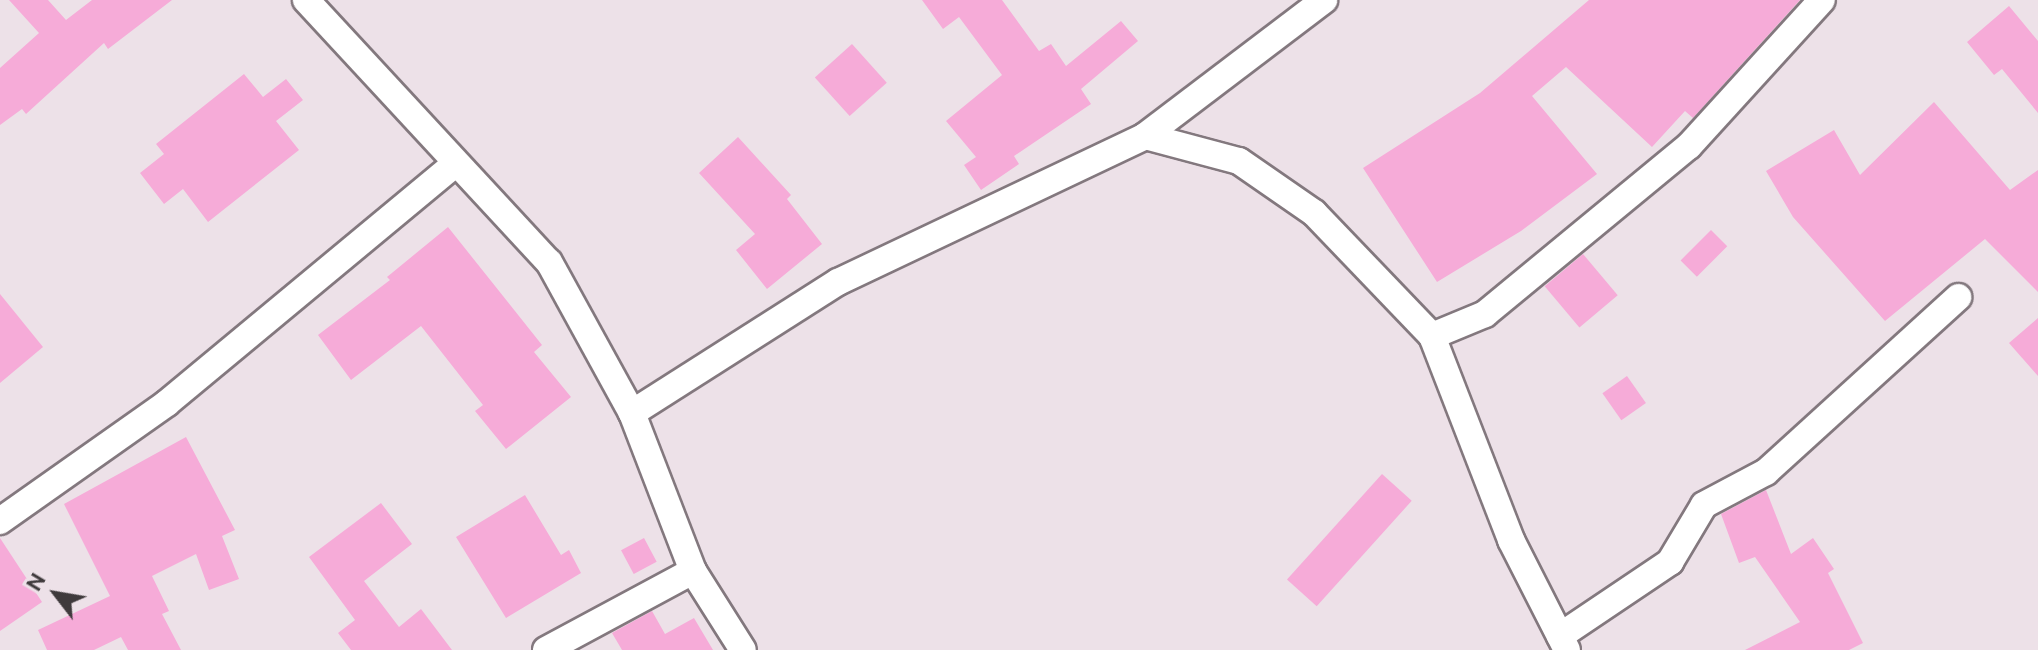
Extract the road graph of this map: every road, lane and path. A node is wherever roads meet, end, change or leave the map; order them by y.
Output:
1 (306, 0) edge
2 (1324, 0) edge
3 (1822, 0) edge
4 (1145, 136) junction
5 (454, 165) junction
6 (1958, 297) dead end
7 (1432, 336) junction
8 (632, 413) junction
9 (0, 521) edge
10 (693, 571) junction
11 (1564, 643) edge
12 (546, 650) edge
13 (743, 650) edge

1 - 5 street
2 - 4 street
3 - 7 street
4 - 7 street
4 - 8 street
5 - 8 street
5 - 9 street
6 - 11 street
7 - 11 street
8 - 10 street
10 - 12 street
10 - 13 street

